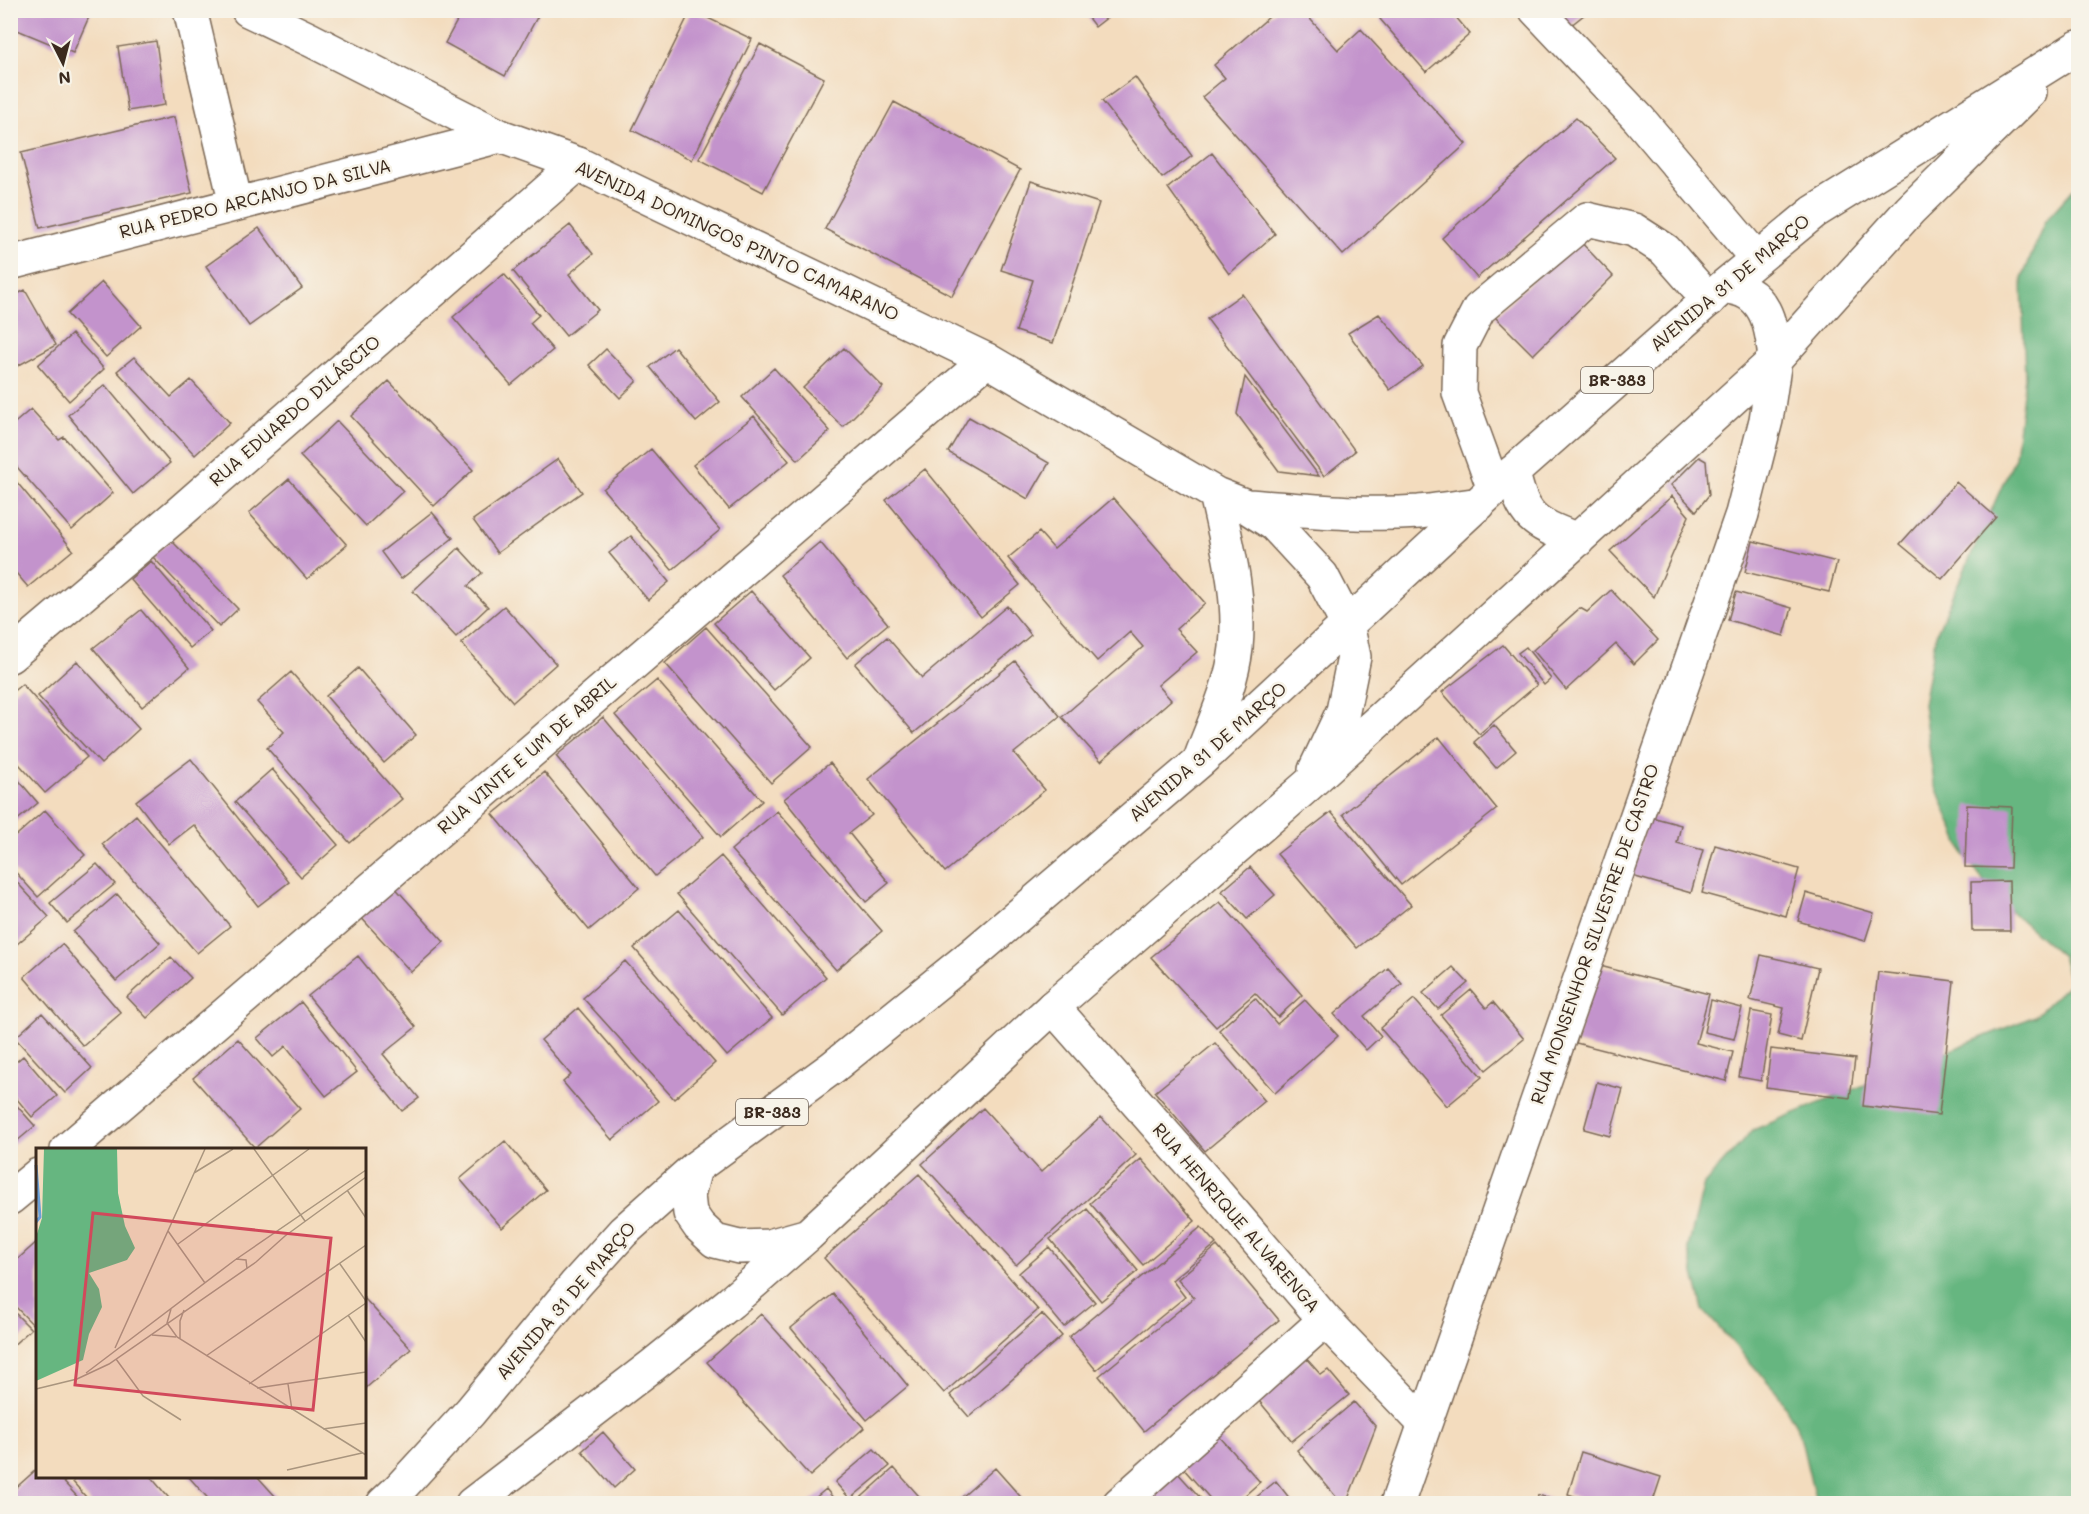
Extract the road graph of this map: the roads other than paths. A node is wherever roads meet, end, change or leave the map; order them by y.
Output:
1 (190, 10) edge
2 (248, 10) edge
3 (1536, 10) edge
4 (2076, 48) edge
5 (500, 136) junction
6 (578, 164) junction
7 (236, 204) junction
8 (1757, 259) junction
9 (10, 263) edge
10 (1716, 293) junction
11 (987, 360) junction
12 (1775, 360) junction
13 (1495, 488) junction
14 (1230, 499) junction
15 (1578, 540) junction
16 (1347, 624) junction
17 (10, 656) edge
18 (1200, 761) junction
19 (1308, 785) junction
20 (1053, 1007) junction
21 (68, 1148) edge
22 (695, 1168) junction
23 (36, 1177) edge
24 (10, 1198) edge
25 (808, 1236) junction
26 (1324, 1320) junction
27 (1424, 1423) junction
28 (383, 1503) edge
29 (472, 1503) edge
30 (1119, 1503) edge
31 (1398, 1503) edge

1 - 7 main road
2 - 5 main road, AVENIDA DOMINGOS PINTO CAMARANO
3 - 8 main road
4 - 8 main road, AVENIDA 31 DE MARÇO / BR-383
4 - 12 main road, AVENIDA 31 DE MARÇO / BR-383
5 - 6 main road, AVENIDA DOMINGOS PINTO CAMARANO
5 - 7 main road, RUA PEDRO ARCANJO DA SILVA
6 - 11 main road, AVENIDA DOMINGOS PINTO CAMARANO
6 - 17 main road, RUA EDUARDO DILÁSCIO
7 - 9 main road, RUA PEDRO ARCANJO DA SILVA
8 - 10 main road, AVENIDA 31 DE MARÇO / BR-383
10 - 12 main road, RUA MONSENHOR SILVESTRE DE CASTRO
10 - 13 main road, AVENIDA 31 DE MARÇO / BR-383
10 - 13 main road
11 - 14 main road, AVENIDA DOMINGOS PINTO CAMARANO
11 - 21 main road, RUA VINTE E UM DE ABRIL
12 - 15 main road, AVENIDA 31 DE MARÇO / BR-383
12 - 27 main road, RUA MONSENHOR SILVESTRE DE CASTRO
13 - 14 main road
13 - 15 main road
13 - 16 main road, AVENIDA 31 DE MARÇO / BR-383
14 - 16 main road, AVENIDA DOMINGOS PINTO CAMARANO
14 - 18 main road
15 - 19 main road, AVENIDA 31 DE MARÇO / BR-383
16 - 18 main road, AVENIDA 31 DE MARÇO / BR-383
16 - 19 main road, AVENIDA DOMINGOS PINTO CAMARANO
18 - 22 main road, AVENIDA 31 DE MARÇO / BR-383
19 - 20 main road, AVENIDA 31 DE MARÇO / BR-383
20 - 25 main road, AVENIDA 31 DE MARÇO / BR-383
20 - 26 main road, RUA HENRIQUE ALVARENGA
22 - 25 main road
22 - 28 main road, AVENIDA 31 DE MARÇO / BR-383
23 - 24 main road
25 - 29 main road, AVENIDA 31 DE MARÇO / BR-383
26 - 27 main road, RUA HENRIQUE ALVARENGA
26 - 30 main road
27 - 31 main road, RUA MONSENHOR SILVESTRE DE CASTRO

